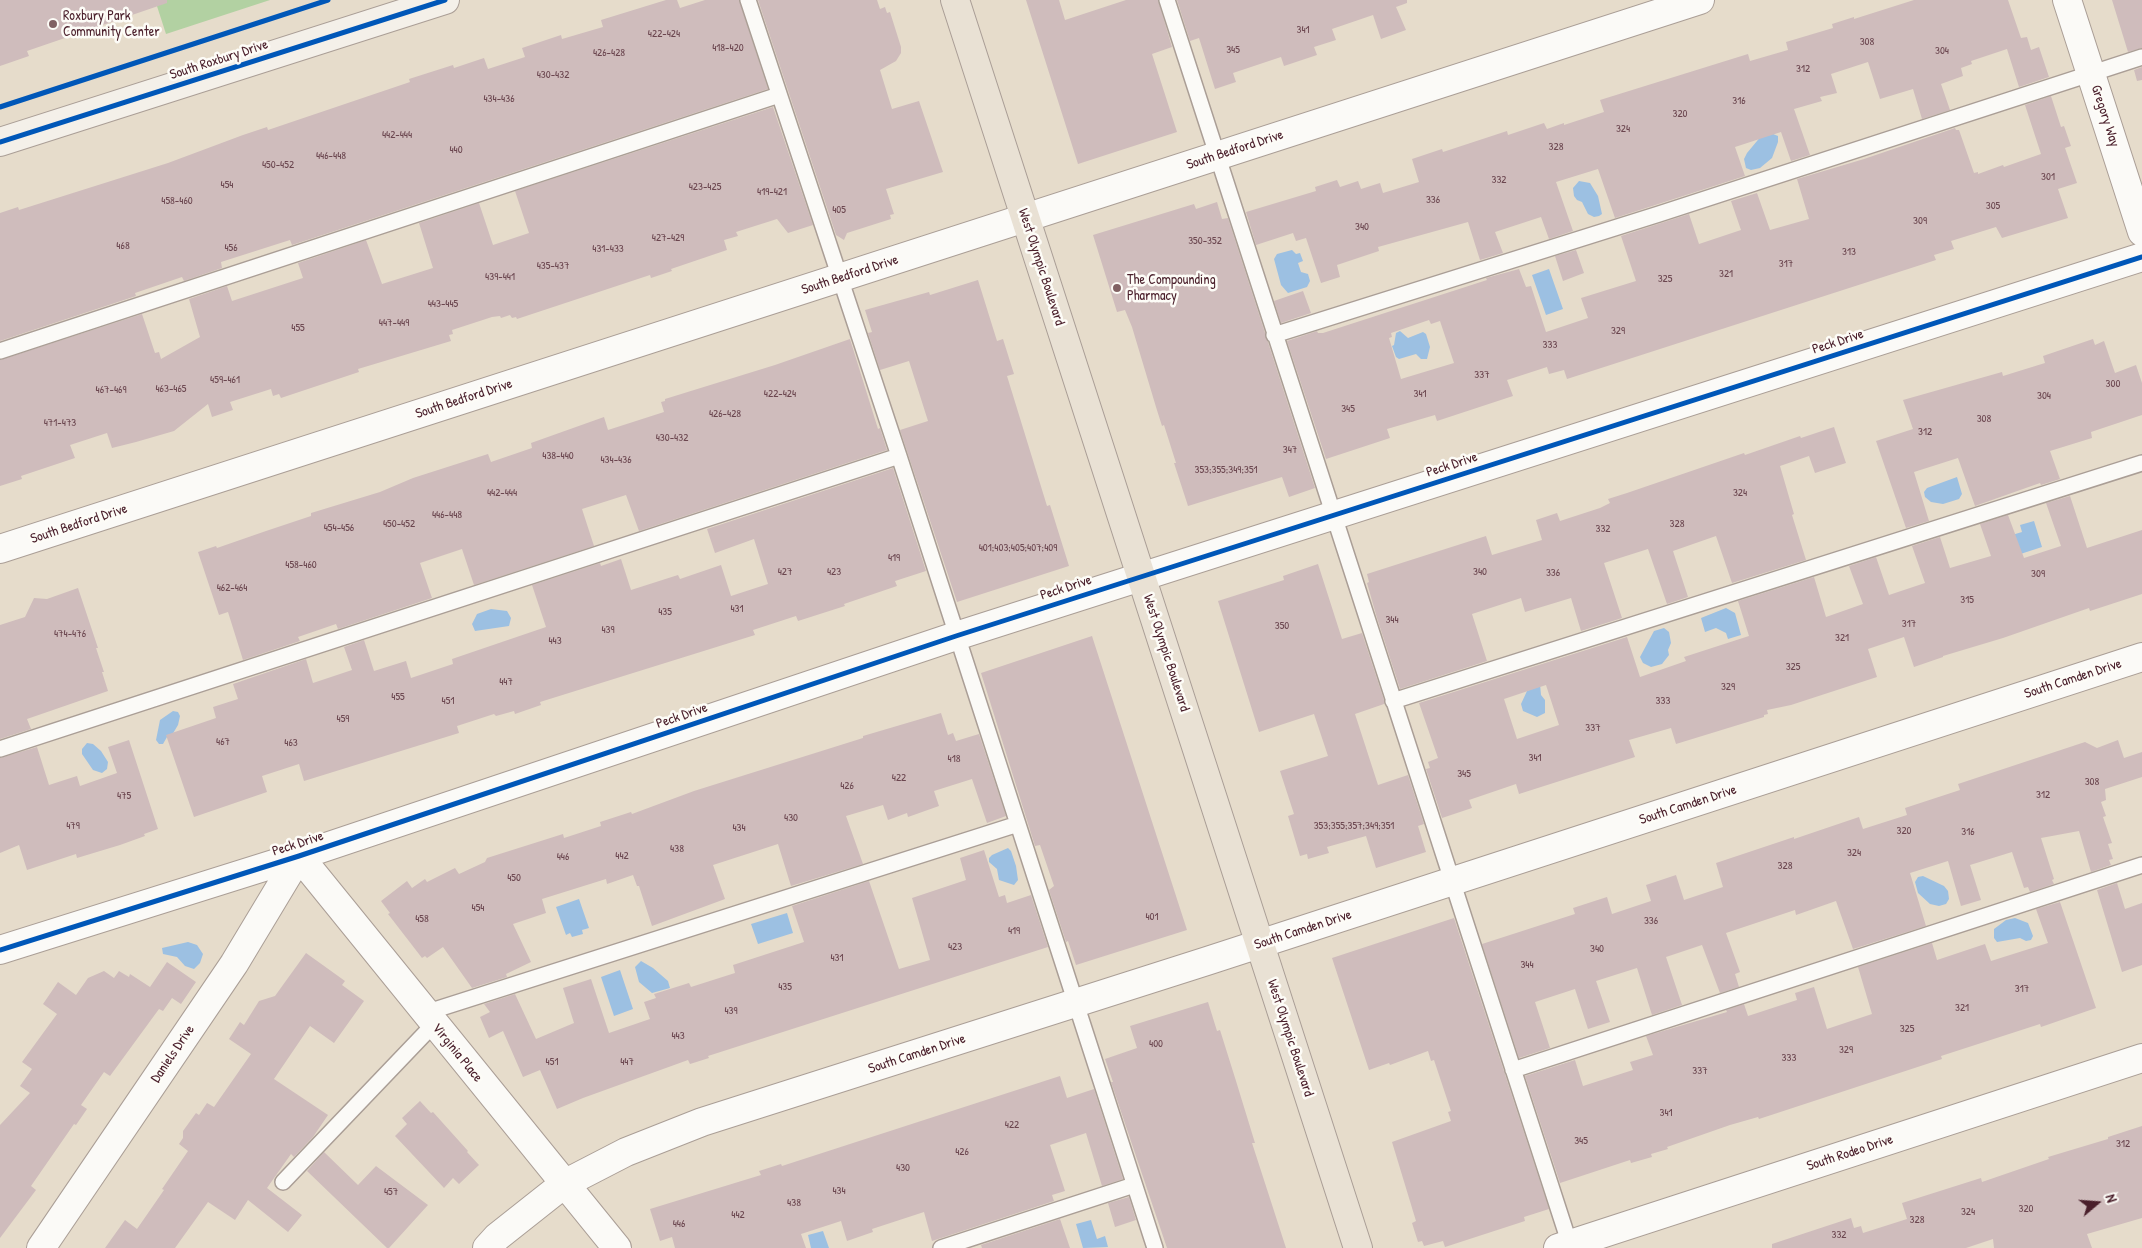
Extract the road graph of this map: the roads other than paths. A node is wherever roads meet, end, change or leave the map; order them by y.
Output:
1 (445, 0) edge
2 (748, 0) edge
3 (955, 0) edge
4 (1166, 0) edge
5 (1700, 0) edge
6 (2067, 0) edge
7 (2142, 57) edge
8 (2091, 73) junction
9 (779, 94) junction
10 (0, 142) edge
11 (1217, 156) junction
12 (1026, 218) junction
13 (2142, 232) edge
14 (2142, 257) edge
15 (839, 278) junction
16 (1274, 335) junction
17 (0, 351) edge
18 (899, 456) junction
19 (2142, 463) edge
20 (1333, 515) junction
21 (0, 550) edge
22 (1141, 576) junction
23 (956, 636) junction
24 (2142, 657) edge
25 (1393, 701) junction
26 (0, 749) edge
27 (1018, 824) junction
28 (299, 856) junction
29 (2142, 866) edge
30 (1452, 881) junction
31 (1260, 944) junction
32 (0, 950) edge
33 (1076, 1003) junction
34 (430, 1018) junction
35 (2142, 1058) edge
36 (1513, 1070) junction
37 (283, 1182) dead end
38 (564, 1184) junction
39 (1134, 1185) junction
40 (1566, 1247) edge
41 (41, 1248) edge
42 (487, 1248) edge
43 (617, 1248) edge
44 (941, 1248) edge
45 (1155, 1248) edge
46 (1358, 1248) edge

1 - 10 street, South Roxbury Drive
2 - 9 lane
3 - 12 main road, West Olympic Boulevard
4 - 11 lane
5 - 11 street, South Bedford Drive
6 - 8 street, Gregory Way
7 - 8 lane
8 - 13 street, Gregory Way
8 - 16 lane
9 - 15 lane
9 - 17 lane
11 - 12 street, South Bedford Drive
11 - 16 lane
12 - 15 street, South Bedford Drive
12 - 22 main road, West Olympic Boulevard
14 - 20 street, Peck Drive
15 - 18 lane
15 - 21 street, South Bedford Drive
16 - 20 lane
18 - 23 lane
18 - 26 lane
19 - 25 lane
20 - 22 street, Peck Drive
20 - 25 lane
22 - 23 street, Peck Drive
22 - 31 main road, West Olympic Boulevard
23 - 27 lane
23 - 28 street, Peck Drive
24 - 30 street, South Camden Drive
25 - 30 lane
27 - 33 lane
27 - 34 lane
28 - 32 street, Peck Drive
28 - 34 street, Virginia Place
28 - 41 street, Daniels Drive
29 - 36 lane
30 - 31 street, South Camden Drive
30 - 36 lane
31 - 33 street, South Camden Drive
31 - 46 main road, West Olympic Boulevard
33 - 38 street, South Camden Drive
33 - 39 lane
34 - 37 lane
34 - 38 street, Virginia Place
35 - 40 street, South Rodeo Drive
36 - 40 lane
38 - 42 street, South Camden Drive
38 - 43 street, Virginia Place
39 - 44 lane
39 - 45 lane

